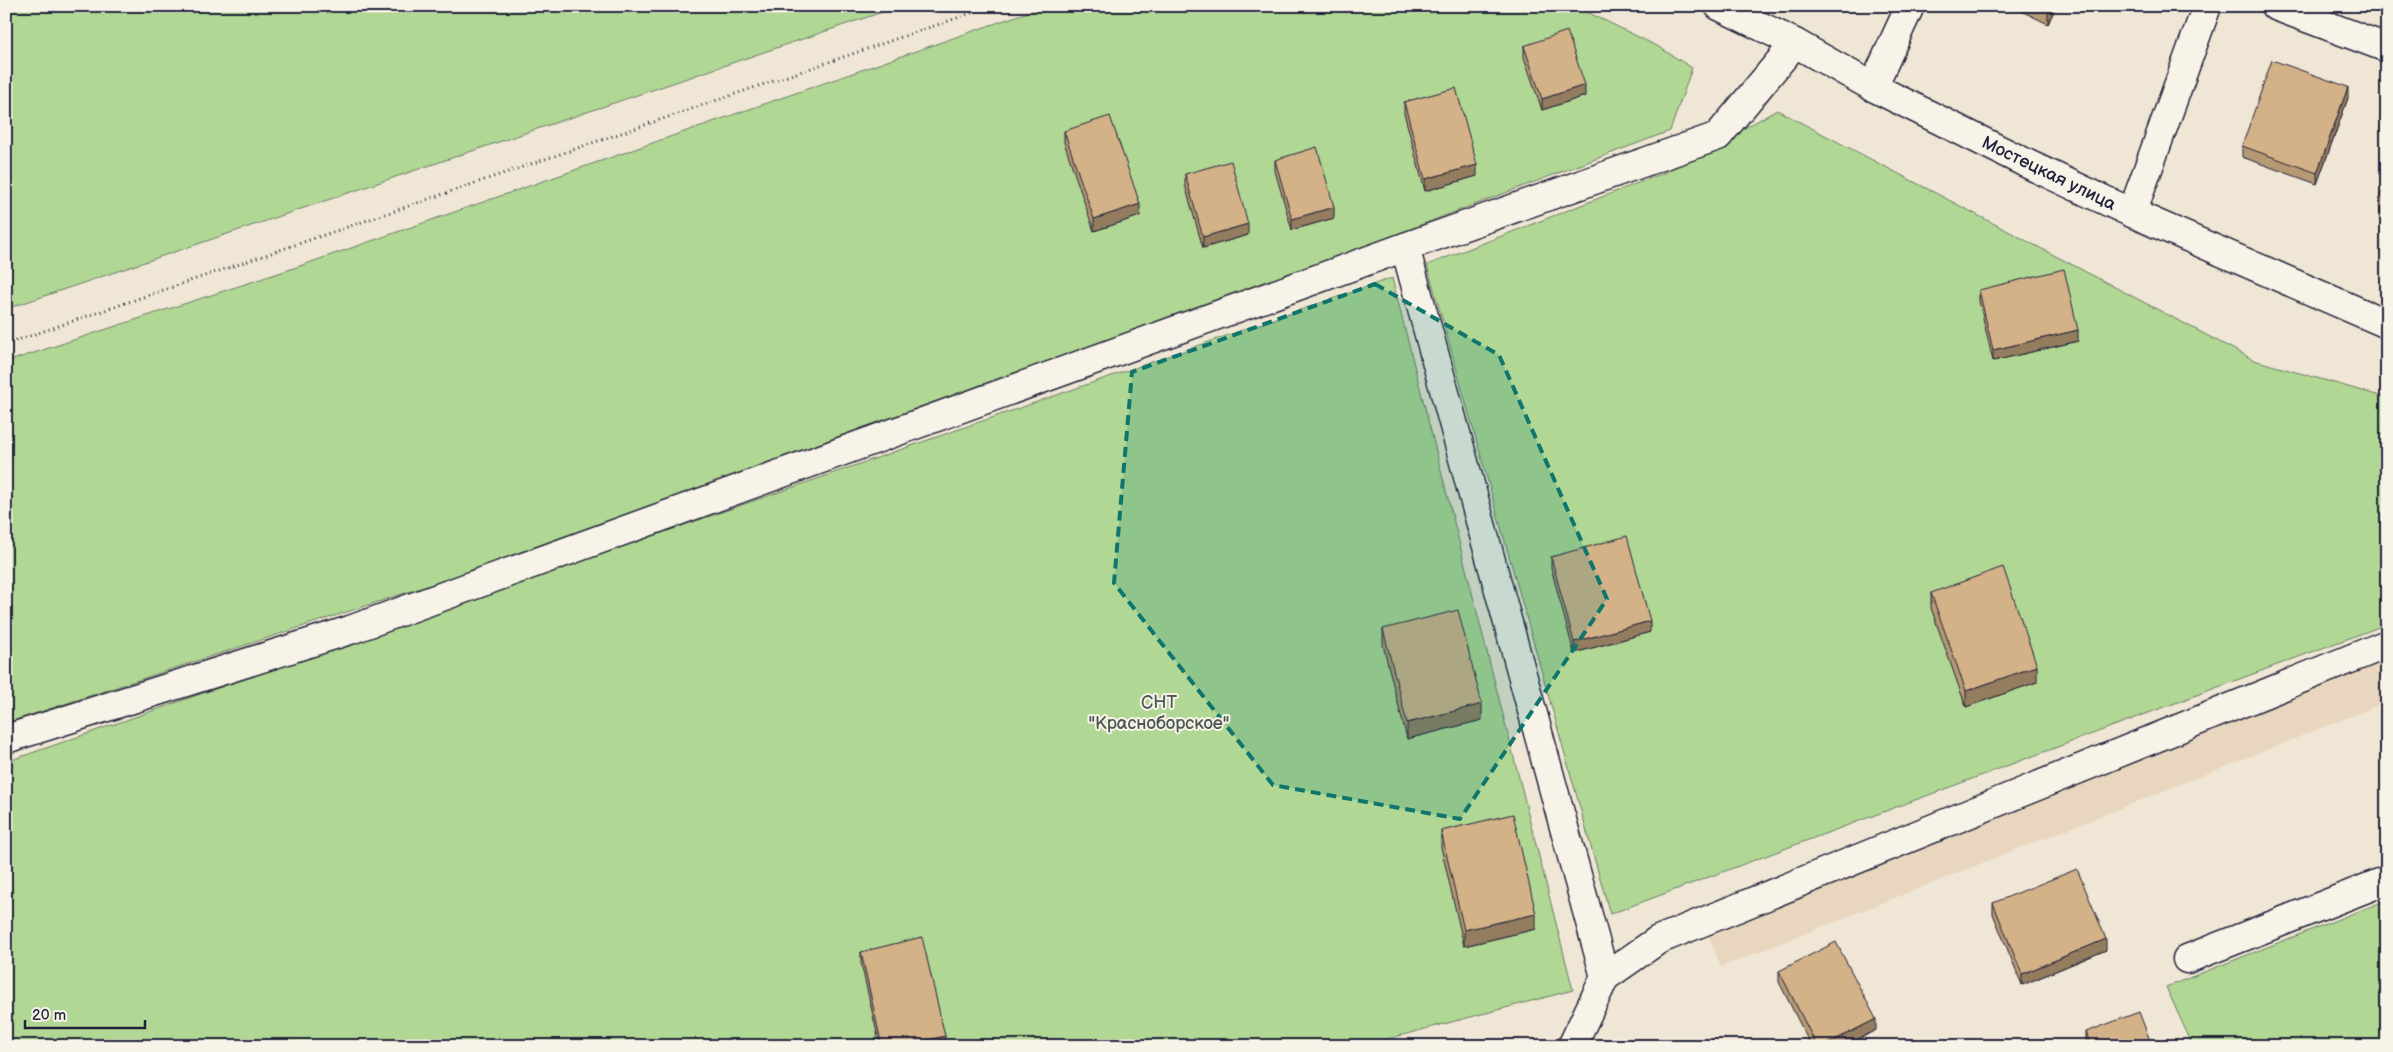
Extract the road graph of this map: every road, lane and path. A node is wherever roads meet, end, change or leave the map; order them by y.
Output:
1 (992, 6) edge
2 (1719, 6) edge
3 (1910, 6) edge
4 (2207, 6) edge
5 (2275, 6) edge
6 (1795, 43) junction
7 (2387, 48) edge
8 (1873, 87) junction
9 (2132, 213) junction
10 (1405, 247) junction
11 (2387, 324) edge
12 (6, 344) edge
13 (2387, 644) edge
14 (6, 739) edge
15 (2387, 880) edge
16 (2187, 959) dead end
17 (1605, 977) junction
18 (1572, 1046) edge

1 - 12 path
2 - 6 street, Мостецкая улица
3 - 8 street
4 - 9 street
5 - 7 street
6 - 8 street, Мостецкая улица
6 - 10 street
8 - 9 street, Мостецкая улица
9 - 11 street, Мостецкая улица
10 - 14 street
10 - 17 street
13 - 17 street
15 - 16 street
17 - 18 street

